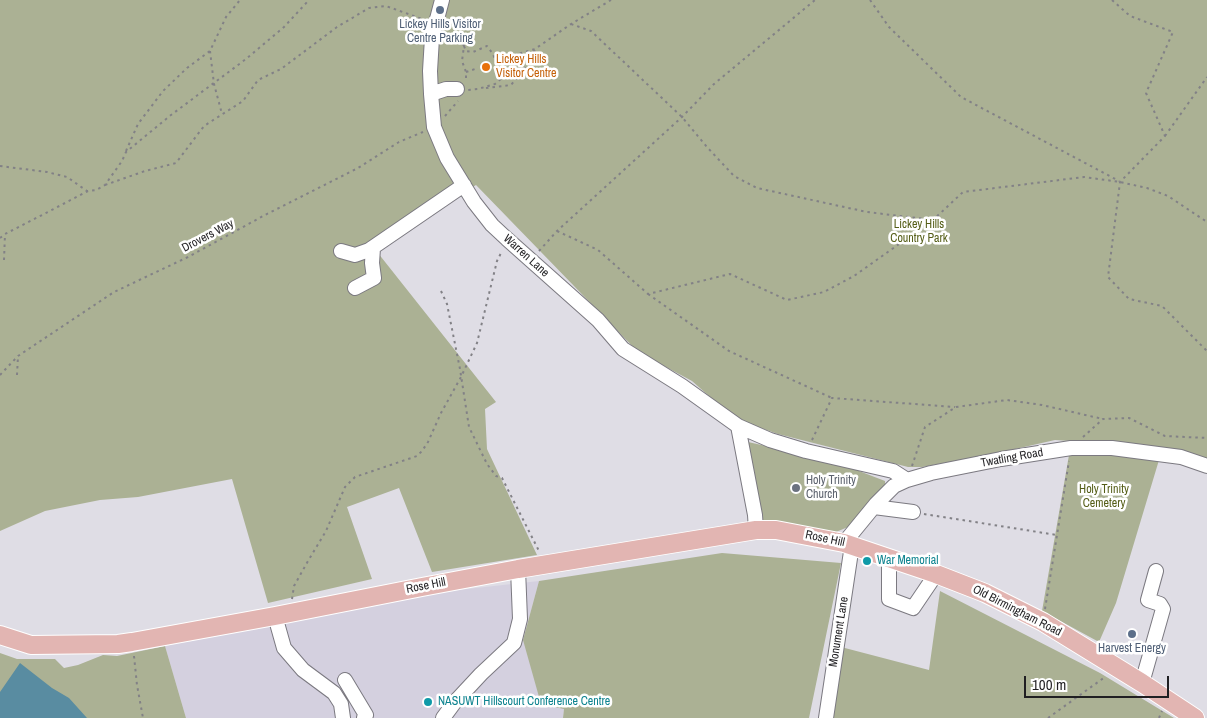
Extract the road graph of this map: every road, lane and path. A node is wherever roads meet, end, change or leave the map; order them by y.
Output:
1 (240, 0) edge
2 (309, 0) edge
3 (442, 0) edge
4 (611, 0) edge
5 (815, 0) edge
6 (870, 0) edge
7 (1112, 0) edge
8 (436, 22) junction
9 (571, 24) junction
10 (464, 46) junction
11 (535, 49) junction
12 (210, 51) junction
13 (496, 64) junction
14 (478, 68) dead end
15 (466, 72) junction
16 (1207, 77) edge
17 (214, 84) junction
18 (478, 89) junction
19 (462, 90) junction
20 (431, 94) junction
21 (222, 114) junction
22 (682, 116) junction
23 (434, 127) junction
24 (1165, 136) junction
25 (126, 152) junction
26 (0, 166) edge
27 (1120, 182) junction
28 (105, 186) junction
29 (464, 186) junction
30 (88, 191) junction
31 (933, 220) junction
32 (1207, 222) edge
33 (557, 231) junction
34 (5, 234) junction
35 (0, 238) edge
36 (506, 239) junction
37 (373, 248) junction
38 (341, 251) dead end
39 (4, 260) dead end
40 (530, 260) junction
41 (356, 288) dead end
42 (441, 291) dead end
43 (648, 294) junction
44 (1207, 352) edge
45 (18, 356) junction
46 (0, 375) edge
47 (17, 375) dead end
48 (461, 377) junction
49 (832, 398) junction
50 (956, 407) junction
51 (1103, 419) junction
52 (738, 426) junction
53 (1207, 438) edge
54 (1071, 448) junction
55 (806, 451) junction
56 (1207, 466) edge
57 (906, 480) junction
58 (874, 507) junction
59 (913, 512) joint
60 (756, 530) junction
61 (1057, 535) junction
62 (848, 544) junction
63 (889, 558) junction
64 (543, 566) junction
65 (518, 569) junction
66 (1156, 572) dead end
67 (936, 574) junction
68 (282, 615) junction
69 (1043, 622) junction
70 (0, 635) edge
71 (132, 642) junction
72 (1118, 668) junction
73 (345, 680) dead end
74 (1142, 683) junction
75 (143, 718) edge
76 (343, 718) edge
77 (364, 718) edge
78 (444, 718) edge
79 (826, 718) edge
80 (1048, 718) edge
81 (1195, 718) edge

1 - 12 path
2 - 17 path
3 - 8 street, Warren Lane
4 - 9 path
5 - 22 path
6 - 27 path
7 - 24 path
8 - 10 path
8 - 20 street, Warren Lane
8 - 21 path
9 - 11 path
9 - 22 path
10 - 13 path
10 - 15 path
11 - 13 path
11 - 18 path
12 - 17 path
12 - 25 path
13 - 18 path
14 - 15 path
15 - 19 path
16 - 24 path
17 - 21 path
17 - 25 path
18 - 19 path
19 - 20 street
19 - 23 path
20 - 23 street, Warren Lane
21 - 28 path
22 - 31 path
22 - 33 path
23 - 29 street, Warren Lane
23 - 45 path, Drovers Way
24 - 27 path
25 - 28 path
26 - 30 path
27 - 31 path
27 - 32 path
27 - 44 path
28 - 30 path
29 - 36 street, Warren Lane
29 - 37 street
30 - 34 path
31 - 43 path
33 - 40 path
33 - 43 path
34 - 35 path
34 - 39 path
36 - 40 street, Warren Lane
36 - 48 path
37 - 38 street
37 - 41 street
40 - 52 street, Warren Lane
42 - 48 path
43 - 49 path
45 - 46 path, Drovers Way
45 - 47 path
48 - 64 path
48 - 68 path
49 - 50 path
49 - 55 path
50 - 51 path
50 - 57 path
51 - 53 path
51 - 54 path
52 - 55 street, Warren Lane
52 - 60 street
54 - 56 street, Twatling Road
54 - 57 street, Twatling Road
54 - 61 path
55 - 57 street, Warren Lane
57 - 58 street, Twatling Road
58 - 59 street
58 - 62 street, Twatling Road
59 - 61 path
60 - 62 main road, Rose Hill
60 - 64 main road, Rose Hill
61 - 69 path
62 - 63 main road, Old Birmingham Road
62 - 79 street, Monument Lane
63 - 67 main road, Old Birmingham Road
63 - 67 street
64 - 65 main road, Rose Hill
65 - 68 main road, Rose Hill
65 - 78 street
66 - 74 street
67 - 69 main road, Old Birmingham Road
68 - 71 main road, Rose Hill
68 - 76 street
69 - 72 main road, Old Birmingham Road
70 - 71 main road, Rose Hill
71 - 75 path
72 - 74 main road, Old Birmingham Road
72 - 80 path
73 - 77 street
74 - 81 main road, Old Birmingham Road

